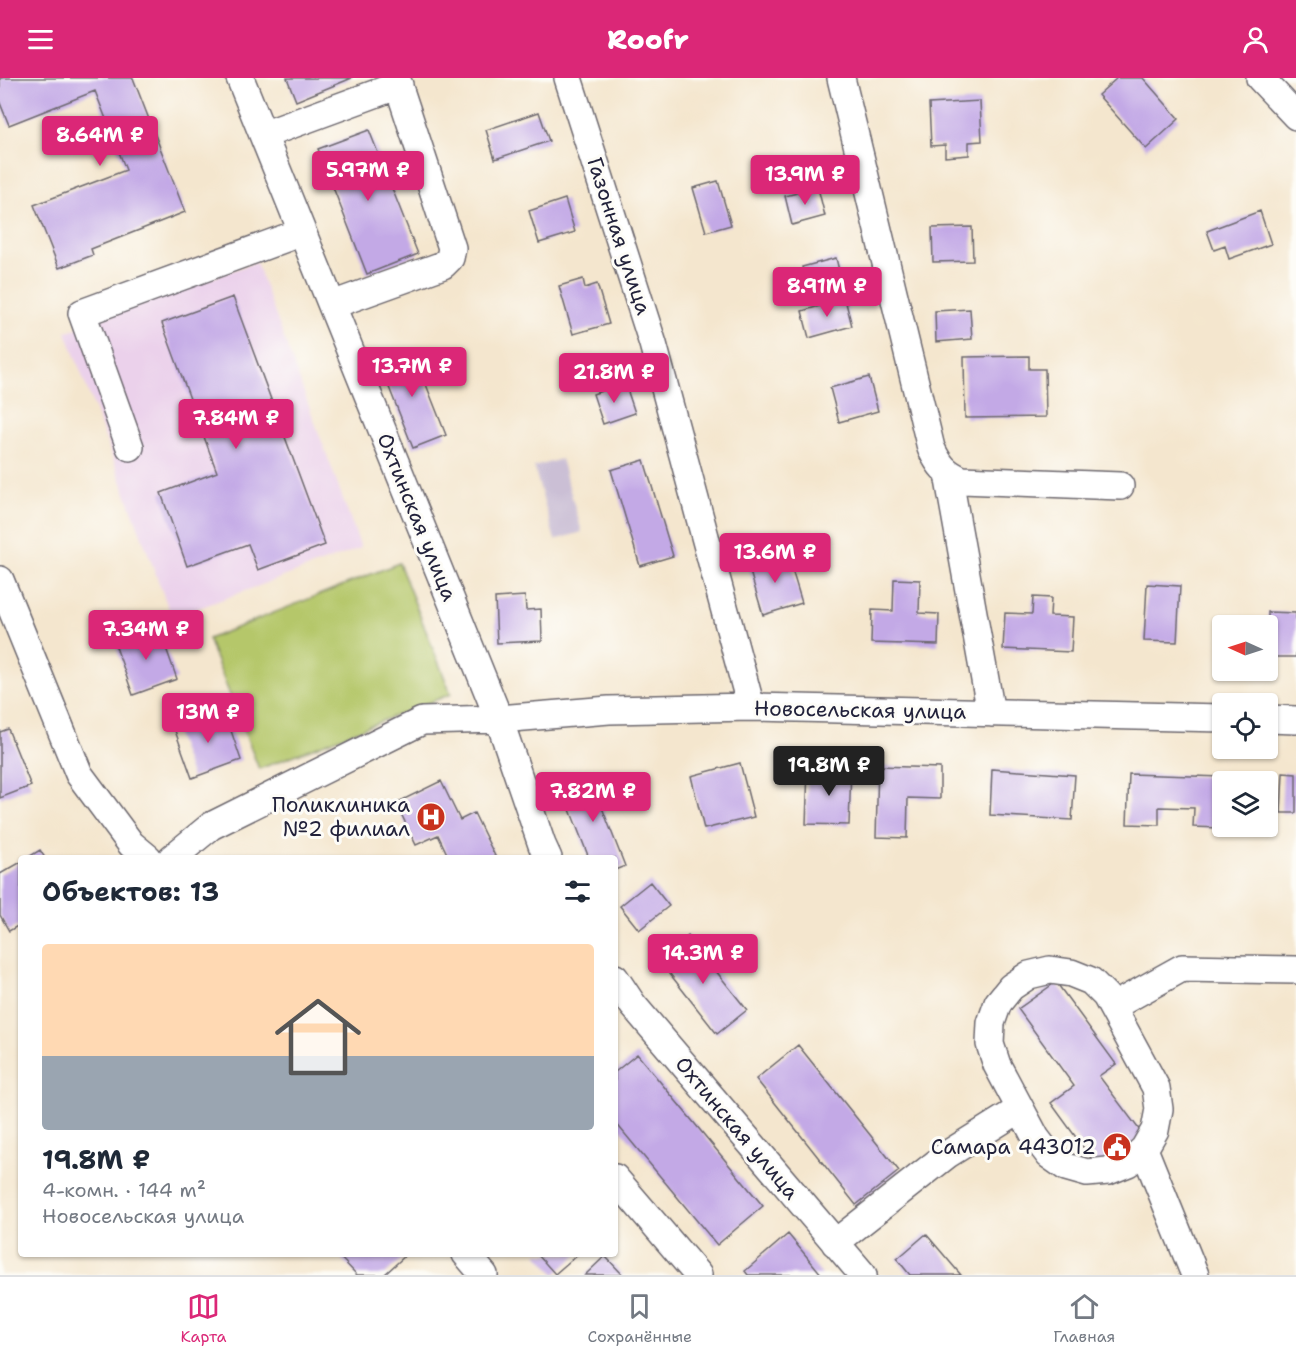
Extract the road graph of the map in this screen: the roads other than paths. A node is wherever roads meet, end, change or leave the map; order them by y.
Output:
1 (240, 78) edge
2 (568, 78) edge
3 (841, 78) edge
4 (1260, 78) edge
5 (398, 81) edge
6 (1296, 116) edge
7 (263, 135) junction
8 (302, 232) junction
9 (332, 305) junction
10 (130, 447) dead end
11 (948, 474) junction
12 (1120, 486) dead end
13 (0, 580) edge
14 (751, 707) junction
15 (991, 713) junction
16 (1212, 718) edge
17 (499, 719) junction
18 (1278, 719) edge
19 (1296, 720) edge
20 (144, 855) edge
21 (176, 855) edge
22 (547, 855) edge
23 (1296, 970) edge
24 (618, 986) edge
25 (1112, 1007) junction
26 (1020, 1109) junction
27 (1144, 1149) junction
28 (618, 1182) edge
29 (835, 1243) junction
30 (469, 1257) edge
31 (484, 1275) edge
32 (698, 1275) edge
33 (862, 1275) edge
34 (1195, 1275) edge

1 - 7 street, Охтинская улица
2 - 14 street, Газонная улица
3 - 11 street
4 - 6 street
5 - 7 street
5 - 9 street
7 - 8 street, Охтинская улица
8 - 9 street, Охтинская улица
8 - 10 street
9 - 17 street, Охтинская улица
11 - 12 street
11 - 15 street
13 - 20 street
14 - 15 street, Новосельская улица
14 - 17 street, Новосельская улица
15 - 16 street, Новосельская улица
17 - 21 street, Новосельская улица
17 - 22 street, Охтинская улица
18 - 19 street
23 - 25 street
24 - 29 street, Охтинская улица
25 - 26 street
25 - 27 street
26 - 27 street
26 - 29 street
27 - 34 street
28 - 32 street
29 - 33 street, Охтинская улица
30 - 31 street

